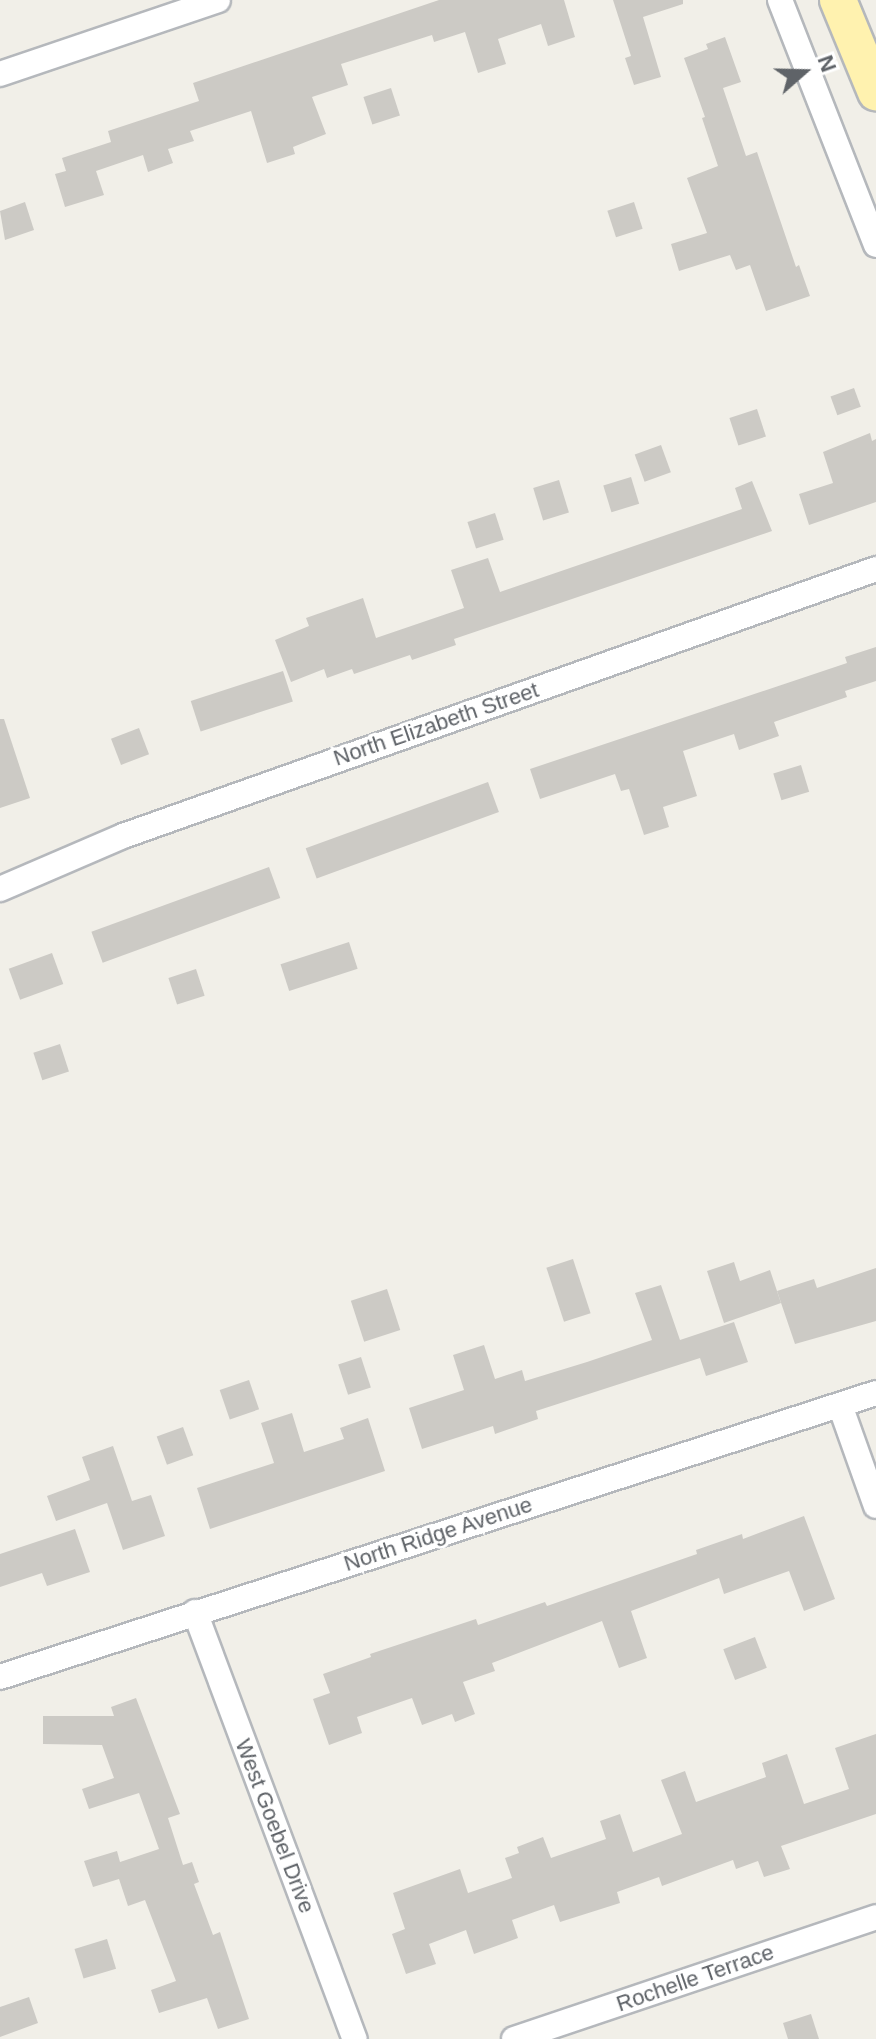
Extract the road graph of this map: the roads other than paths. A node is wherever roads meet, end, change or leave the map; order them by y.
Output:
1 (218, 0) edge
2 (780, 0) edge
3 (838, 0) edge
4 (0, 74) edge
5 (876, 92) edge
6 (876, 245) edge
7 (876, 569) edge
8 (0, 889) edge
9 (876, 1393) edge
10 (840, 1405) junction
11 (876, 1506) edge
12 (195, 1612) junction
13 (0, 1677) edge
14 (876, 1917) edge
15 (355, 2039) edge
16 (514, 2039) edge

1 - 4 street
2 - 6 street
3 - 5 main road
7 - 8 street, North Elizabeth Street
9 - 10 street, North Ridge Avenue
10 - 11 street
10 - 12 street, North Ridge Avenue
12 - 13 street, North Ridge Avenue
12 - 15 street, West Goebel Drive
14 - 16 street, Rochelle Terrace

